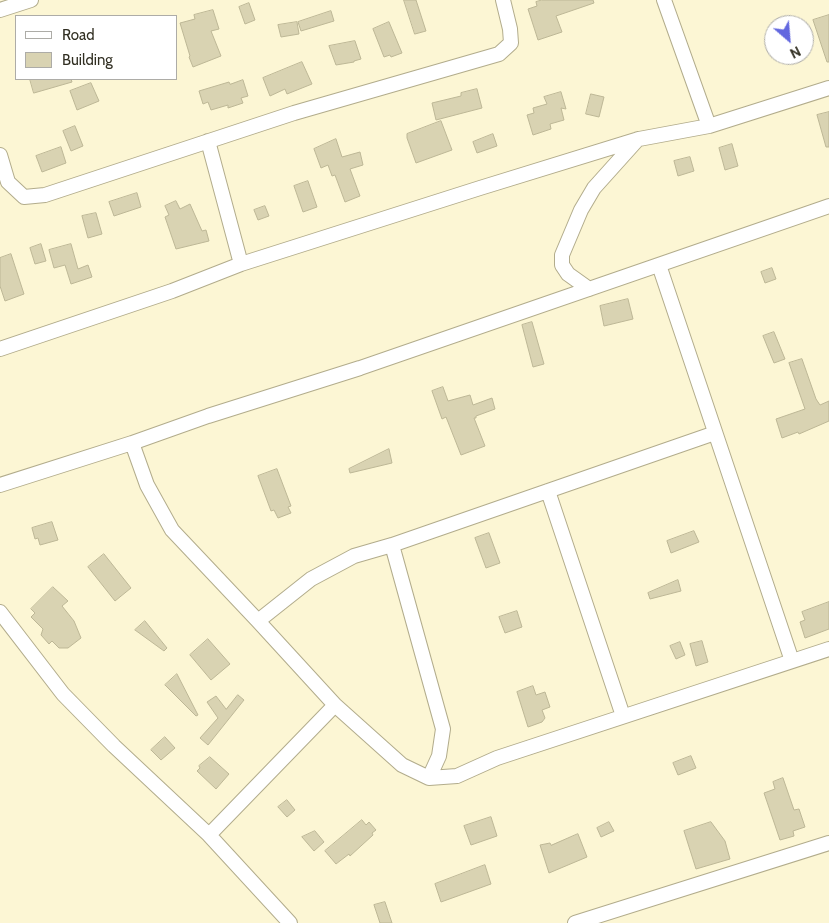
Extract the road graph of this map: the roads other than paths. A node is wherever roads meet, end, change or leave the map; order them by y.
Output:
1 (31, 0) edge
2 (503, 0) edge
3 (664, 0) edge
4 (0, 10) edge
5 (829, 88) edge
6 (709, 126) junction
7 (639, 139) junction
8 (208, 141) junction
9 (0, 155) edge
10 (829, 206) edge
11 (241, 264) junction
12 (659, 265) junction
13 (589, 289) junction
14 (0, 349) edge
15 (715, 433) junction
16 (132, 443) junction
17 (0, 485) edge
18 (548, 491) junction
19 (392, 545) junction
20 (0, 612) edge
21 (258, 621) junction
22 (829, 649) edge
23 (792, 661) junction
24 (335, 705) junction
25 (623, 716) junction
26 (429, 778) junction
27 (209, 835) junction
28 (829, 843) edge
29 (290, 923) edge
30 (575, 923) edge

1 - 4 street
2 - 8 street
3 - 6 street
5 - 6 street
6 - 7 street
7 - 11 street
7 - 13 street
8 - 9 street
8 - 11 street
10 - 12 street
11 - 14 street
12 - 13 street
12 - 15 street
13 - 16 street
15 - 18 street
15 - 23 street
16 - 17 street
16 - 21 street
18 - 19 street
18 - 25 street
19 - 21 street
19 - 26 street
20 - 27 street
21 - 24 street
22 - 23 street
23 - 25 street
24 - 26 street
24 - 27 street
25 - 26 street
27 - 29 street
28 - 30 street

